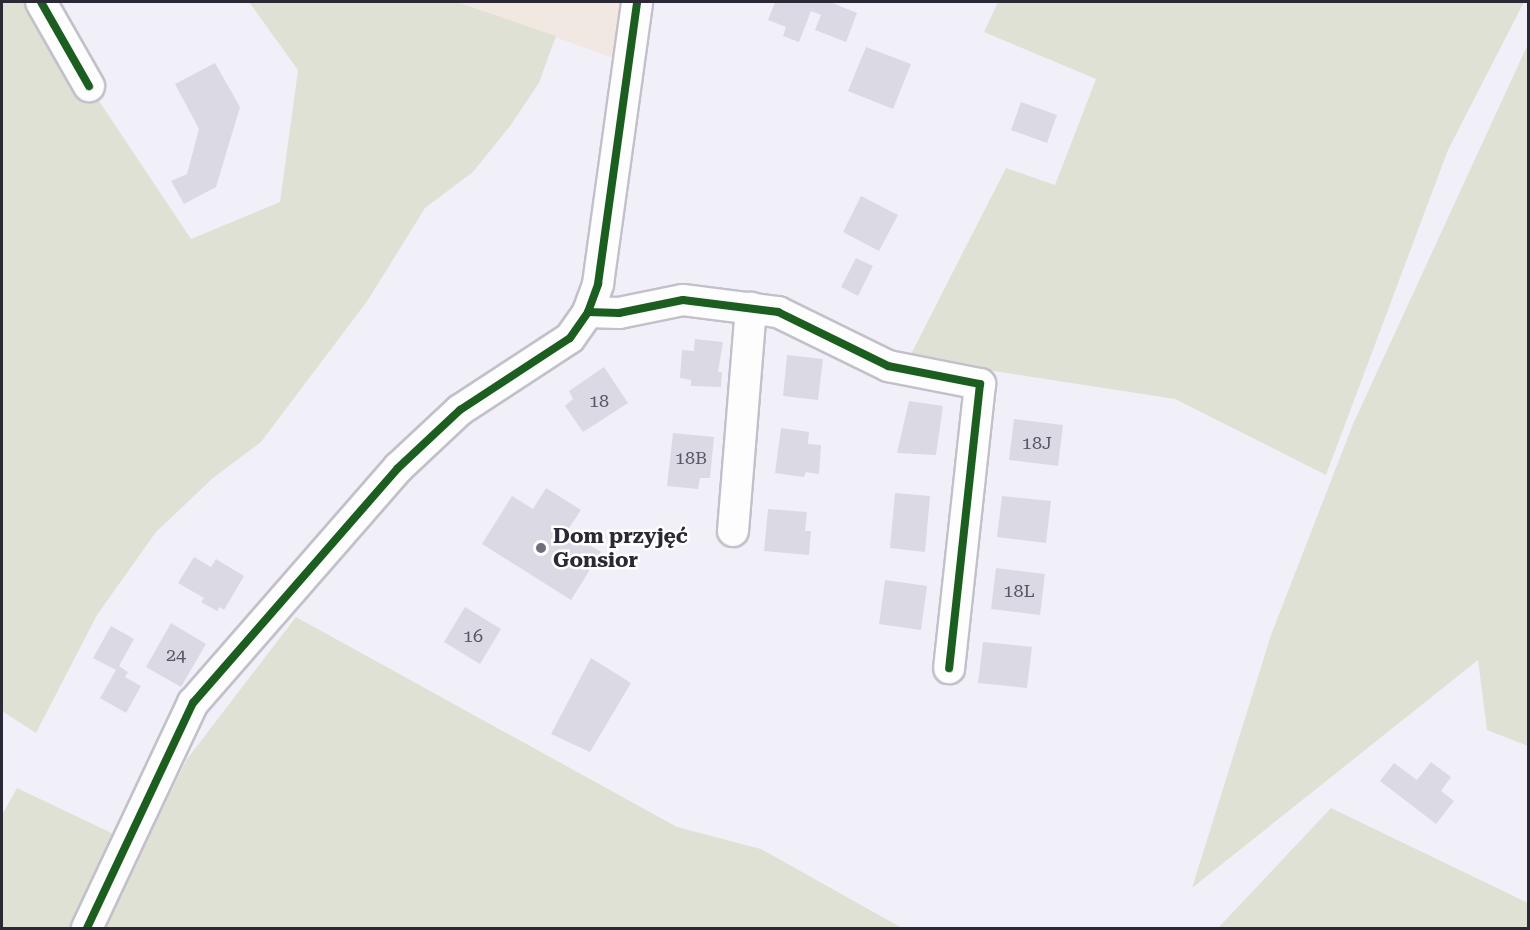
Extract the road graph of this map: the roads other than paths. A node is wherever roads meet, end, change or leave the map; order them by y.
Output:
1 (41, 2) edge
2 (637, 2) edge
3 (88, 86) dead end
4 (751, 308) junction
5 (588, 312) junction
6 (733, 531) dead end
7 (950, 668) dead end
8 (87, 928) edge

1 - 3 street
2 - 5 street
4 - 5 street
4 - 6 street
4 - 7 street
5 - 8 street

